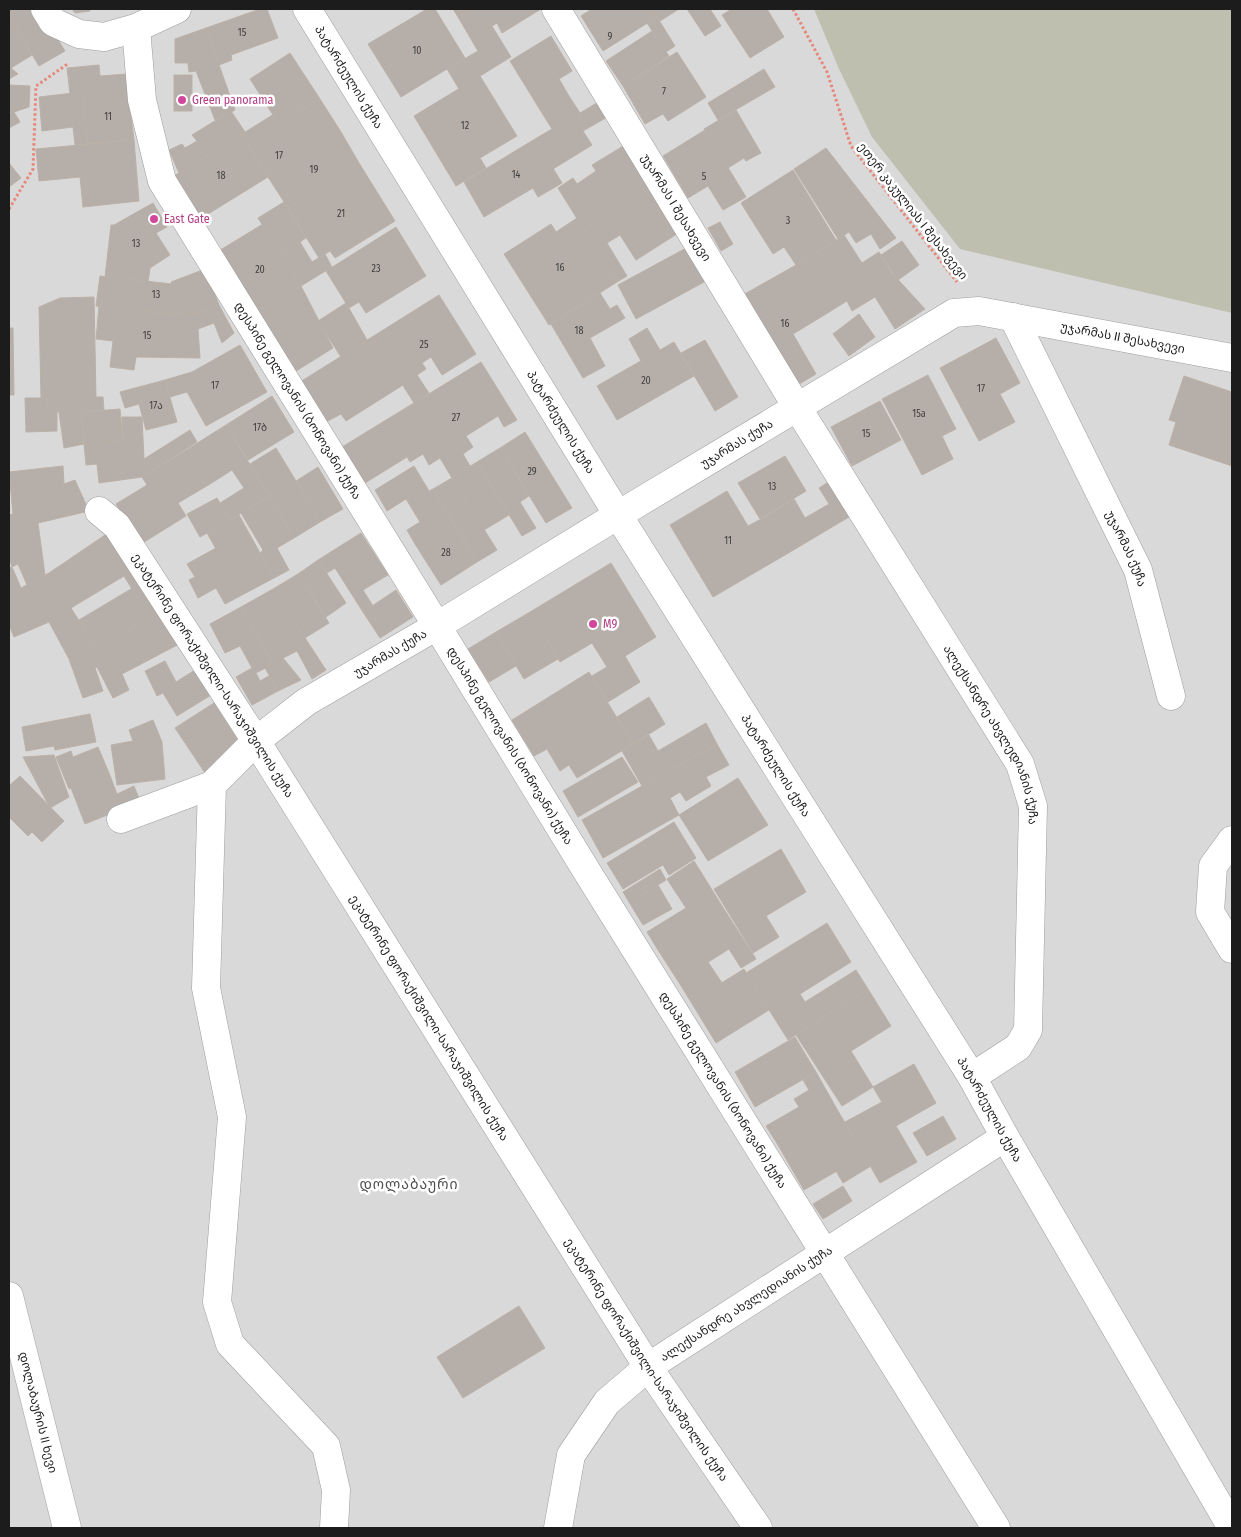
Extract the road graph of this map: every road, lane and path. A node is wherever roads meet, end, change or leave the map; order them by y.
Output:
1 (45, 9) edge
2 (177, 9) edge
3 (308, 9) edge
4 (556, 9) edge
5 (793, 9) edge
6 (136, 28) junction
7 (104, 37) junction
8 (9, 209) edge
9 (979, 311) junction
10 (1012, 317) junction
11 (1232, 358) edge
12 (797, 407) junction
13 (99, 512) dead end
14 (618, 515) junction
15 (437, 626) junction
16 (1171, 696) dead end
17 (256, 741) junction
18 (212, 785) junction
19 (121, 819) dead end
20 (1232, 840) edge
21 (1232, 949) edge
22 (972, 1077) junction
23 (1005, 1138) junction
24 (824, 1254) junction
25 (9, 1296) edge
26 (648, 1367) junction
27 (67, 1528) edge
28 (334, 1528) edge
29 (558, 1528) edge
30 (758, 1528) edge
31 (996, 1528) edge
32 (1232, 1528) edge

1 - 7 street
2 - 6 street
3 - 14 street, პატარძეულის ქუჩა
4 - 12 street, უჯარმას I შესახვევი
5 - 9 path, ეთერ კაკულიას I შესახვევი
6 - 7 street
6 - 15 street, დესპინე გელოვანის (ბონოვანი) ქუჩა
7 - 8 path
9 - 10 street, უჯარმას ქუჩა
9 - 12 street, უჯარმას ქუჩა
10 - 11 street, უჯარმას II შესახვევი
10 - 16 street, უჯარმას ქუჩა
12 - 14 street, უჯარმას ქუჩა
12 - 22 street, ალექსანდრე ახვლედიანის ქუჩა
13 - 17 street, ეკატერინე ფორაქიშვილი-სარაჯიშვილის ქუჩა
14 - 15 street, უჯარმას ქუჩა
14 - 22 street, პატარძეულის ქუჩა
15 - 17 street, უჯარმას ქუჩა
15 - 24 street, დესპინე გელოვანის (ბონოვანი) ქუჩა
17 - 18 street, უჯარმას ქუჩა
17 - 26 street, ეკატერინე ფორაქიშვილი-სარაჯიშვილის ქუჩა
18 - 19 street, უჯარმას ქუჩა
18 - 28 street
20 - 21 street
22 - 23 street, პატარძეულის ქუჩა
23 - 24 street, ალექსანდრე ახვლედიანის ქუჩა
23 - 32 street, პატარძეულის ქუჩა
24 - 26 street, ალექსანდრე ახვლედიანის ქუჩა
24 - 31 street, დესპინე გელოვანის (ბონოვანი) ქუჩა
25 - 27 street, დოლაბაურის II ხევი
26 - 29 street, ალექსანდრე ახვლედიანის ქუჩა
26 - 30 street, ეკატერინე ფორაქიშვილი-სარაჯიშვილის ქუჩა

